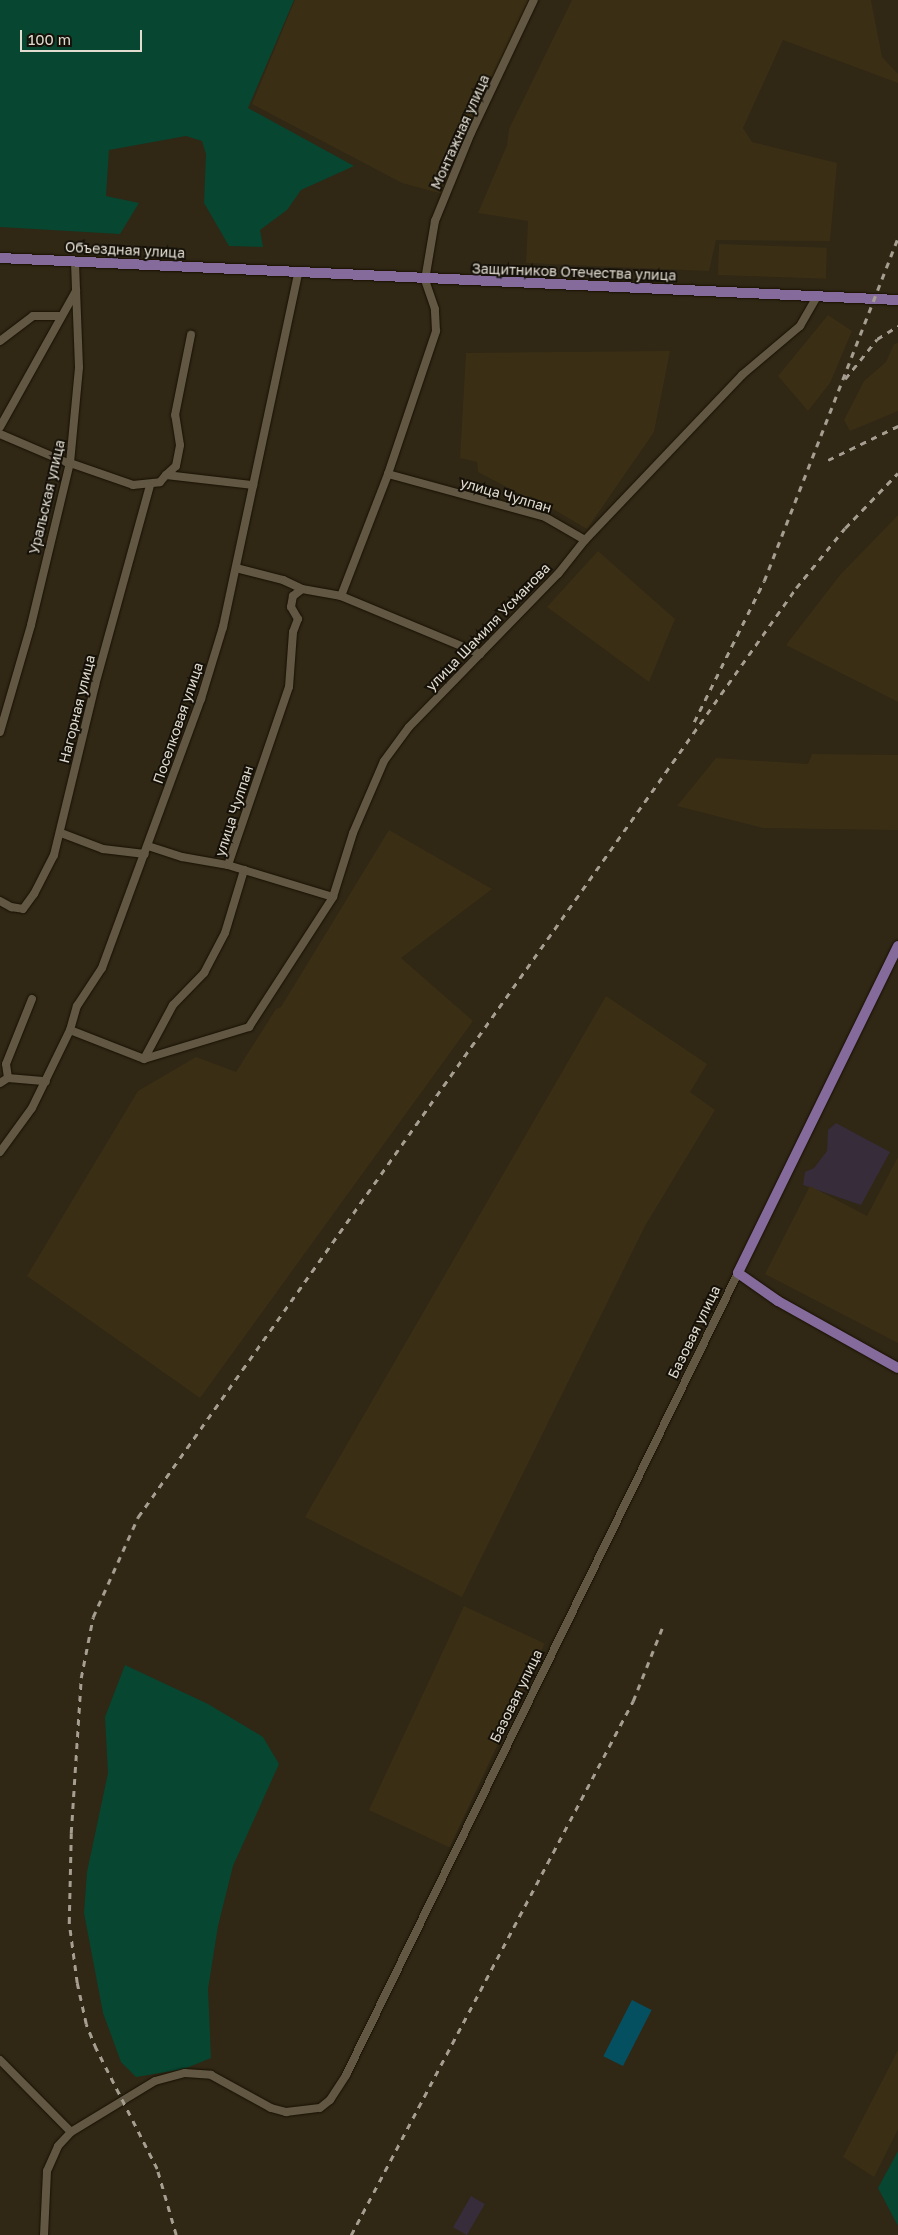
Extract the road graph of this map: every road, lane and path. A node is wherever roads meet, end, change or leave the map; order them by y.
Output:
1 (534, 0) edge
2 (0, 258) edge
3 (75, 262) junction
4 (248, 270) joint
5 (298, 273) junction
6 (425, 280) junction
7 (76, 291) junction
8 (817, 296) junction
9 (898, 300) edge
10 (60, 316) junction
11 (191, 335) dead end
12 (0, 341) edge
13 (0, 427) edge
14 (0, 434) edge
15 (70, 464) junction
16 (388, 474) junction
17 (166, 475) junction
18 (150, 485) junction
19 (253, 485) junction
20 (585, 540) junction
21 (236, 568) junction
22 (302, 589) junction
23 (340, 596) junction
24 (480, 654) junction
25 (0, 732) edge
26 (62, 833) junction
27 (148, 846) junction
28 (145, 854) junction
29 (228, 865) junction
30 (244, 870) junction
31 (333, 897) junction
32 (0, 901) edge
33 (898, 946) edge
34 (32, 999) dead end
35 (70, 1030) junction
36 (144, 1059) junction
37 (8, 1078) junction
38 (46, 1082) junction
39 (0, 1083) edge
40 (0, 1152) edge
41 (738, 1273) junction
42 (898, 1368) edge
43 (0, 2060) edge
44 (71, 2132) junction
45 (44, 2235) edge

1 - 6 street, Монтажная улица
2 - 3 main road, Объездная улица
3 - 4 main road, Объездная улица
3 - 7 street, Уральская улица
4 - 5 main road, Защитников Отечества улица
5 - 6 main road, Защитников Отечества улица
5 - 19 street, Поселковая улица
6 - 8 main road, Защитников Отечества улица
6 - 16 street
7 - 10 street
7 - 15 street, Уральская улица
8 - 9 main road, Защитников Отечества улица
8 - 20 street, улица Шамиля Усманова
10 - 12 street
10 - 13 street
11 - 17 street
14 - 15 street
15 - 18 street
15 - 25 street, Уральская улица
16 - 20 street, улица Чулпан
16 - 23 street
17 - 18 street
17 - 19 street
18 - 26 street, Нагорная улица
19 - 21 street, Поселковая улица
20 - 24 street, улица Шамиля Усманова
21 - 22 street
21 - 27 street, Поселковая улица
22 - 23 street
22 - 29 street, улица Чулпан
23 - 24 street
24 - 31 street, улица Шамиля Усманова
26 - 28 street
26 - 32 street, Нагорная улица
27 - 28 street, Поселковая улица
27 - 29 street
28 - 35 street, Поселковая улица
29 - 30 street, улица Чулпан
30 - 31 street
30 - 36 street, улица Чулпан
31 - 36 street, улица Шамиля Усманова
33 - 41 main road, Базовая улица
34 - 37 street
35 - 36 street
35 - 38 street, Поселковая улица
37 - 38 street
37 - 39 street
38 - 40 street, Поселковая улица
41 - 42 main road
41 - 44 street, Базовая улица
43 - 44 street
44 - 45 street, Базовая улица

